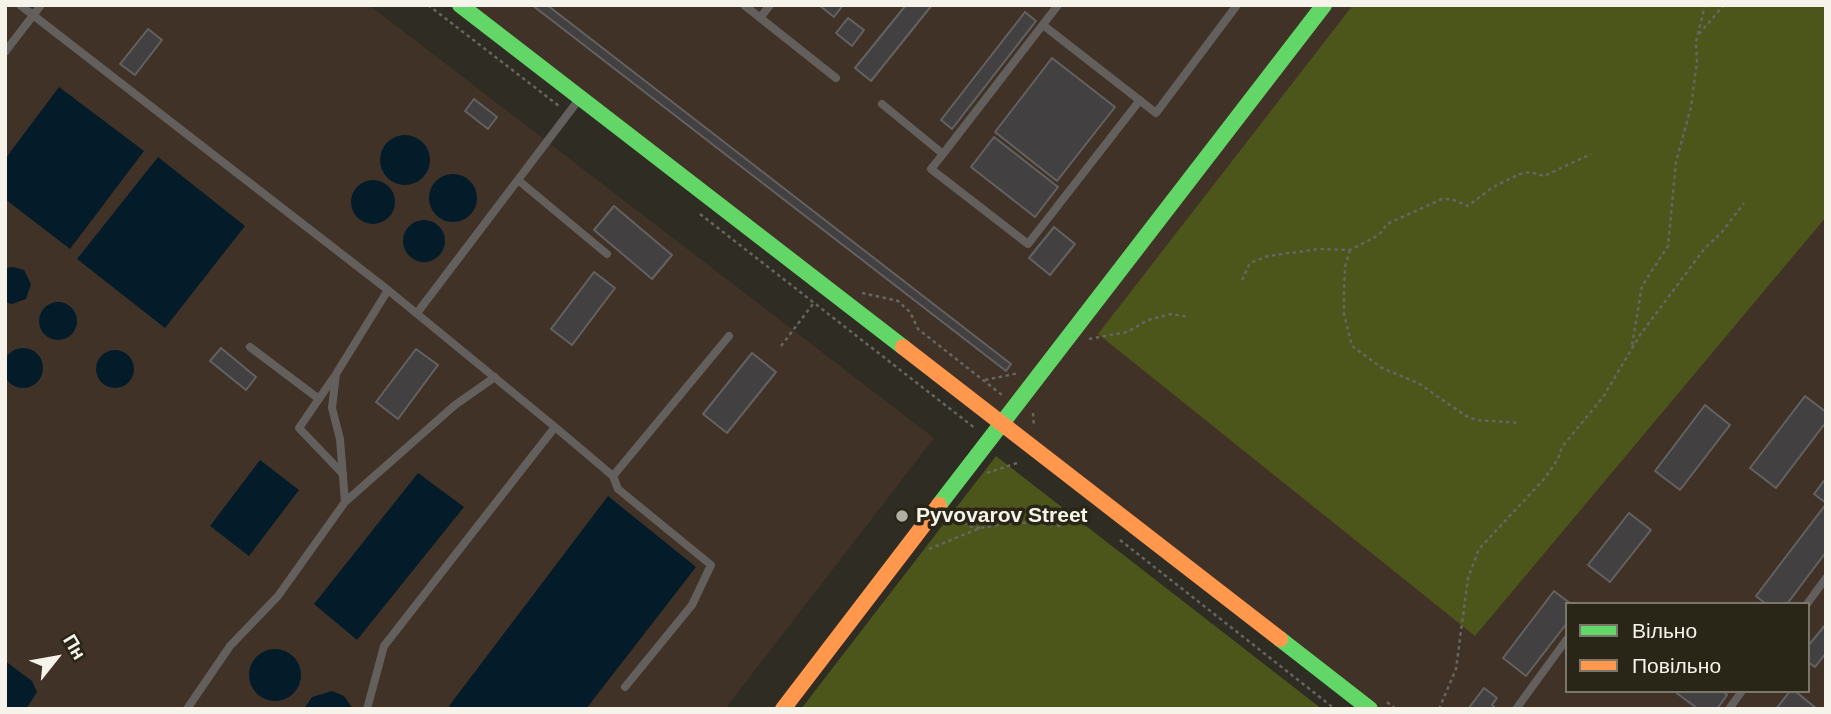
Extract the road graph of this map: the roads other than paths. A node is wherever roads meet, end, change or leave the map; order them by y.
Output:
1 (20, 5) edge
2 (41, 5) edge
3 (460, 5) edge
4 (744, 5) edge
5 (770, 5) edge
6 (1058, 5) edge
7 (1237, 5) edge
8 (1324, 5) edge
9 (33, 16) junction
10 (760, 18) junction
11 (1043, 25) junction
12 (5, 52) edge
13 (836, 78) dead end
14 (580, 98) junction
15 (1140, 100) junction
16 (882, 104) dead end
17 (943, 154) junction
18 (519, 180) junction
19 (607, 254) dead end
20 (388, 290) junction
21 (417, 313) junction
22 (729, 336) dead end
23 (250, 347) dead end
24 (336, 374) junction
25 (495, 377) junction
26 (319, 399) junction
27 (1001, 423) junction
28 (555, 427) junction
29 (342, 474) junction
30 (613, 476) junction
31 (345, 502) junction
32 (1826, 578) edge
33 (1808, 602) edge
34 (1565, 642) edge
35 (625, 687) dead end
36 (1741, 693) edge
37 (1367, 708) edge
38 (187, 709) edge
39 (368, 709) edge
40 (783, 709) edge
41 (1516, 709) edge
42 (1729, 709) edge

1 - 9 lane
2 - 9 lane
3 - 14 main road
4 - 10 lane
5 - 10 lane
6 - 11 lane
7 - 15 lane
8 - 27 main road
9 - 12 lane
9 - 20 lane
10 - 13 lane
11 - 15 lane
11 - 17 lane
14 - 18 lane
14 - 27 main road
15 - 17 lane
16 - 17 lane
18 - 19 lane
18 - 21 lane
20 - 21 lane
20 - 24 lane
21 - 25 lane
22 - 30 lane
23 - 26 lane
24 - 26 lane
24 - 29 lane
25 - 28 lane
25 - 31 lane
26 - 29 lane
27 - 37 main road
27 - 40 main road
28 - 30 lane
28 - 39 lane
29 - 31 lane
30 - 35 lane
31 - 38 lane
32 - 33 lane
34 - 41 lane
36 - 42 lane

